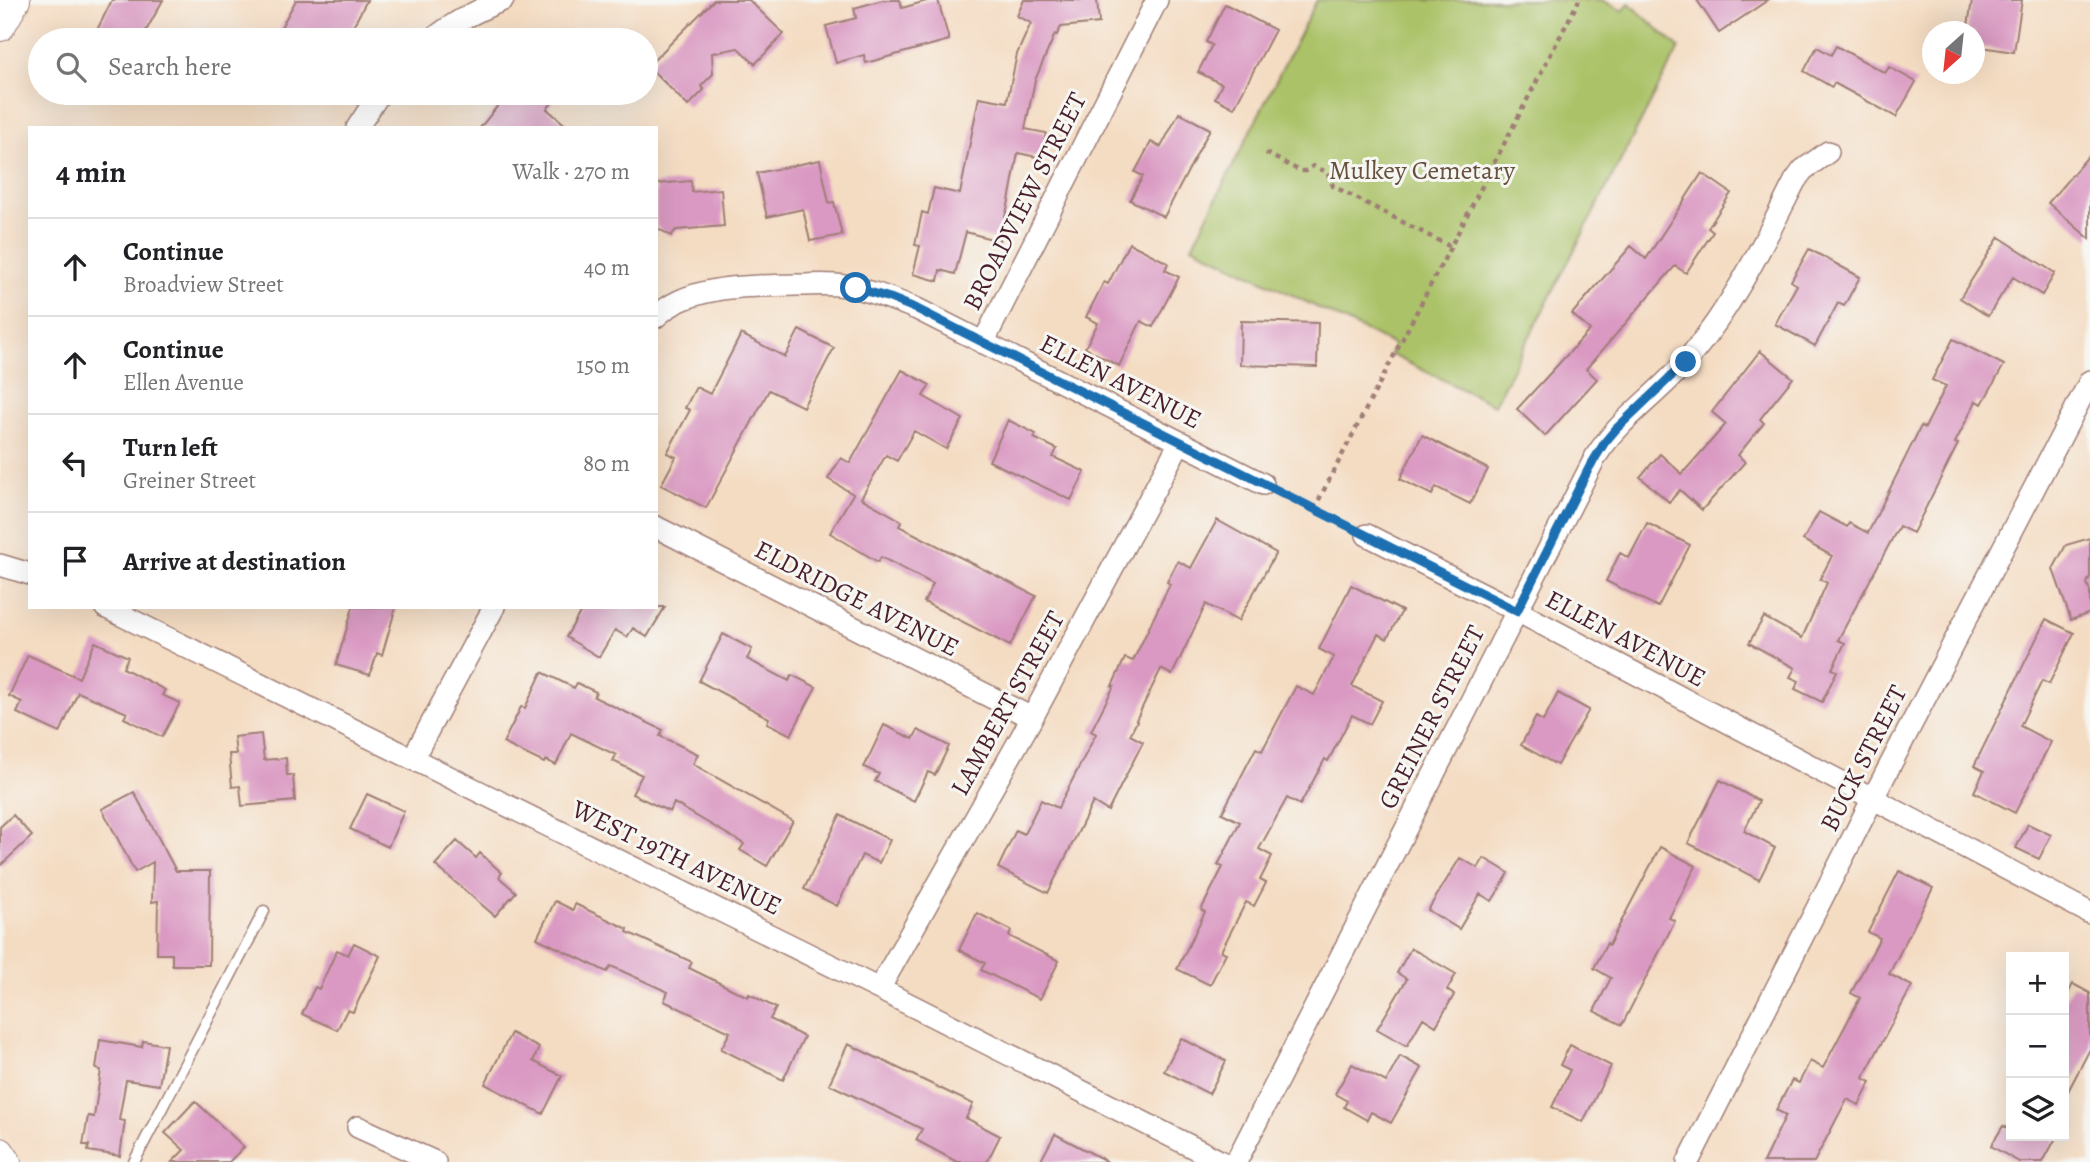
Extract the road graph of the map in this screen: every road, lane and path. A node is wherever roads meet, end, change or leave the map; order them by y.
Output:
1 (15, 0) edge
2 (503, 0) edge
3 (1157, 0) edge
4 (1579, 0) edge
5 (0, 26) edge
6 (449, 28) edge
7 (372, 105) edge
8 (358, 126) edge
9 (1828, 152) dead end
10 (1266, 153) dead end
11 (1451, 247) junction
12 (658, 316) edge
13 (983, 342) junction
14 (2090, 381) edge
15 (1180, 442) junction
16 (1263, 484) joint
17 (1314, 509) junction
18 (658, 528) edge
19 (1367, 535) joint
20 (0, 565) edge
21 (28, 573) edge
22 (109, 609) edge
23 (493, 609) edge
24 (1517, 611) junction
25 (1032, 718) junction
26 (413, 758) junction
27 (1872, 800) junction
28 (264, 911) dead end
29 (2090, 914) edge
30 (879, 989) junction
31 (358, 1127) dead end
32 (0, 1153) edge
33 (6, 1162) edge
34 (134, 1162) edge
35 (435, 1162) edge
36 (1222, 1162) edge
37 (1236, 1162) edge
38 (1688, 1162) edge

1 - 5 street
2 - 6 street
3 - 13 street, BROADVIEW STREET
4 - 11 path
7 - 8 street
9 - 24 street, GREINER STREET
10 - 11 path
11 - 17 path
12 - 13 street, BROADVIEW STREET
13 - 15 street, ELLEN AVENUE
14 - 27 street, BUCK STREET
15 - 16 street, ELLEN AVENUE
15 - 25 street, LAMBERT STREET
16 - 17 path
17 - 19 path
18 - 25 street, ELDRIDGE AVENUE
19 - 24 street, ELLEN AVENUE
20 - 21 street
22 - 26 street, WEST 19TH AVENUE
23 - 26 street
24 - 27 street, ELLEN AVENUE
24 - 37 street, GREINER STREET
25 - 30 street, LAMBERT STREET
26 - 30 street, WEST 19TH AVENUE
27 - 29 street, ELLEN AVENUE
27 - 38 street, BUCK STREET
28 - 34 lane
30 - 36 street, WEST 19TH AVENUE
31 - 35 street
32 - 33 street

